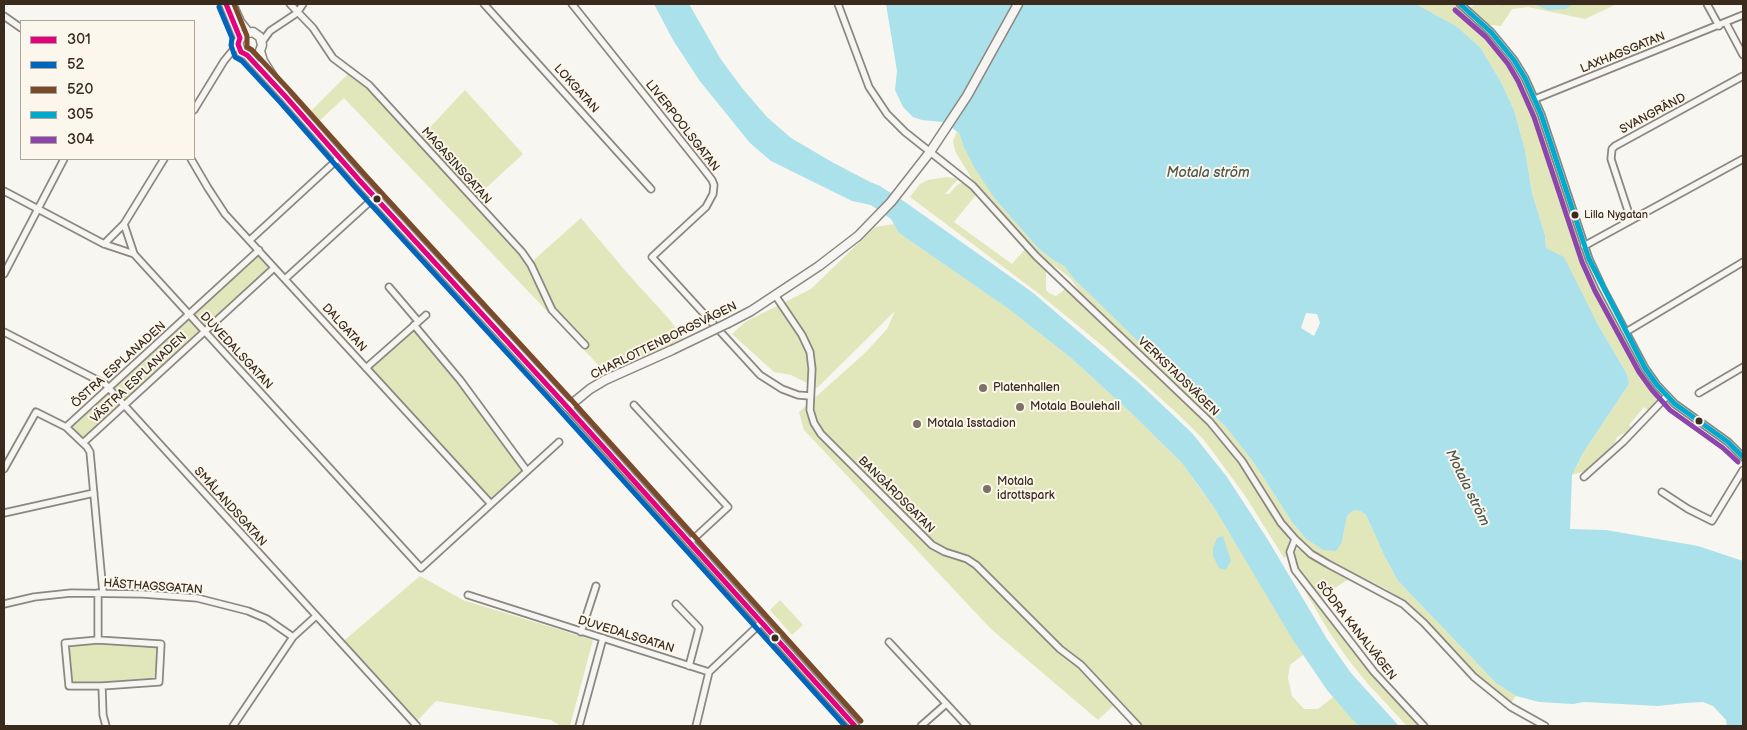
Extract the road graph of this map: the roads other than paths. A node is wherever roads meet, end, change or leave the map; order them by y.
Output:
1 (226, 4) edge
2 (232, 4) edge
3 (290, 4) edge
4 (303, 4) edge
5 (484, 4) edge
6 (572, 4) edge
7 (838, 4) edge
8 (1018, 4) edge
9 (1460, 4) edge
10 (1707, 4) edge
11 (297, 13) junction
12 (1743, 15) edge
13 (4, 16) edge
14 (1726, 22) junction
15 (1719, 26) junction
16 (20, 27) edge
17 (270, 31) junction
18 (252, 33) junction
19 (239, 41) junction
20 (262, 42) junction
21 (260, 51) junction
22 (246, 55) junction
23 (1743, 55) edge
24 (229, 58) junction
25 (1743, 76) edge
26 (286, 97) junction
27 (1535, 99) junction
28 (195, 108) edge
29 (930, 152) junction
30 (339, 158) junction
31 (63, 160) edge
32 (163, 160) edge
33 (192, 160) edge
34 (1743, 160) edge
35 (652, 188) dead end
36 (4, 191) edge
37 (375, 197) junction
38 (38, 208) junction
39 (1631, 220) junction
40 (124, 224) junction
41 (250, 240) junction
42 (104, 244) junction
43 (1584, 246) junction
44 (259, 250) junction
45 (134, 254) junction
46 (1743, 262) edge
47 (274, 268) junction
48 (4, 274) edge
49 (285, 279) junction
50 (389, 287) dead end
51 (775, 295) junction
52 (189, 315) junction
53 (426, 315) dead end
54 (416, 323) junction
55 (4, 332) edge
56 (204, 332) junction
57 (1626, 332) junction
58 (585, 345) dead end
59 (1743, 367) edge
60 (366, 368) junction
61 (108, 388) junction
62 (1699, 393) dead end
63 (810, 396) junction
64 (1668, 396) junction
65 (634, 405) dead end
66 (124, 406) junction
67 (568, 407) junction
68 (66, 427) junction
69 (559, 442) dead end
70 (83, 443) junction
71 (1743, 457) edge
72 (4, 469) edge
73 (1743, 470) edge
74 (526, 472) junction
75 (1584, 477) dead end
76 (1662, 492) dead end
77 (94, 493) junction
78 (491, 504) junction
79 (4, 513) edge
80 (1295, 540) junction
81 (689, 543) junction
82 (596, 586) dead end
83 (100, 593) junction
84 (468, 595) dead end
85 (4, 604) edge
86 (676, 604) dead end
87 (316, 616) junction
88 (762, 622) junction
89 (581, 632) junction
90 (293, 637) junction
91 (603, 638) junction
92 (98, 640) junction
93 (889, 642) dead end
94 (689, 666) junction
95 (709, 672) junction
96 (102, 686) junction
97 (946, 704) junction
98 (106, 726) edge
99 (233, 726) edge
100 (417, 726) edge
101 (579, 726) edge
102 (696, 726) edge
103 (855, 726) edge
104 (921, 726) edge
105 (967, 726) edge
106 (1138, 726) edge
107 (1424, 726) edge
108 (1545, 726) edge

1 - 19 main road
2 - 18 main road
3 - 11 street, MAGASINSGATAN
4 - 11 street
5 - 35 street, LOKGATAN
6 - 63 street, LIVERPOOLSGATAN
7 - 29 street, VERKSTADSVÄGEN
8 - 29 main road, CHARLOTTENBORGSVÄGEN
9 - 27 street
10 - 15 street
11 - 17 street
11 - 58 street, MAGASINSGATAN
12 - 14 street, LAXHAGSGATAN
13 - 16 street
14 - 15 street, LAXHAGSGATAN
14 - 23 street
15 - 27 street, LAXHAGSGATAN
17 - 18 street
17 - 20 street
18 - 19 main road
18 - 20 main road
19 - 22 main road
19 - 24 street
20 - 21 main road
21 - 22 main road
21 - 26 main road
22 - 24 street
22 - 26 main road
24 - 28 street
25 - 39 street, SVANGRÄND
26 - 30 main road
27 - 43 street
29 - 51 main road, CHARLOTTENBORGSVÄGEN
29 - 80 street, VERKSTADSVÄGEN
30 - 37 main road
30 - 41 street
31 - 38 street
32 - 40 street
33 - 41 street, DALGATAN
34 - 39 street
36 - 38 street, DUVEDALSGATAN
37 - 49 street
37 - 67 main road
38 - 42 street, DUVEDALSGATAN
38 - 48 street
39 - 43 street
40 - 42 street
40 - 45 street
41 - 44 street, DALGATAN
42 - 45 street, DUVEDALSGATAN
43 - 57 street
44 - 47 street, DALGATAN
44 - 52 street, ÖSTRA ESPLANADEN
45 - 52 street, DUVEDALSGATAN
46 - 57 street
47 - 49 street, DALGATAN
47 - 56 street, VÄSTRA ESPLANADEN
49 - 60 street, DALGATAN
50 - 54 street
51 - 63 street, BANGÅRDSGATAN
51 - 67 main road, CHARLOTTENBORGSVÄGEN, bridge
52 - 56 street, DUVEDALSGATAN
52 - 61 street, ÖSTRA ESPLANADEN
53 - 54 street
54 - 60 street
54 - 74 street
55 - 61 street, SMÅLANDSGATAN
56 - 66 street, VÄSTRA ESPLANADEN
56 - 78 street, DUVEDALSGATAN
57 - 64 street
59 - 62 street
60 - 78 street, DALGATAN
61 - 66 street, SMÅLANDSGATAN
61 - 68 street, ÖSTRA ESPLANADEN
63 - 106 street, BANGÅRDSGATAN
64 - 71 street
64 - 75 street
65 - 81 street
66 - 70 street, VÄSTRA ESPLANADEN
66 - 87 street, SMÅLANDSGATAN
67 - 81 street
68 - 70 street
68 - 72 street
69 - 74 street
70 - 77 street
73 - 76 street
74 - 78 street
77 - 79 street
77 - 83 street
80 - 107 street, SÖDRA KANALVÄGEN
80 - 108 street, VERKSTADSVÄGEN
81 - 88 street
82 - 89 street
83 - 85 street, HÄSTHAGSGATAN
83 - 90 street, HÄSTHAGSGATAN
83 - 92 street
84 - 89 street, DUVEDALSGATAN
86 - 94 street
87 - 90 street
87 - 100 street, SMÅLANDSGATAN
88 - 95 street
88 - 103 street
89 - 91 street, DUVEDALSGATAN
90 - 99 street
91 - 94 street, DUVEDALSGATAN
91 - 101 street
92 - 96 street
92 - 96 street
93 - 97 street
94 - 95 street, DUVEDALSGATAN
95 - 102 street
96 - 98 street
97 - 104 street
97 - 105 street

